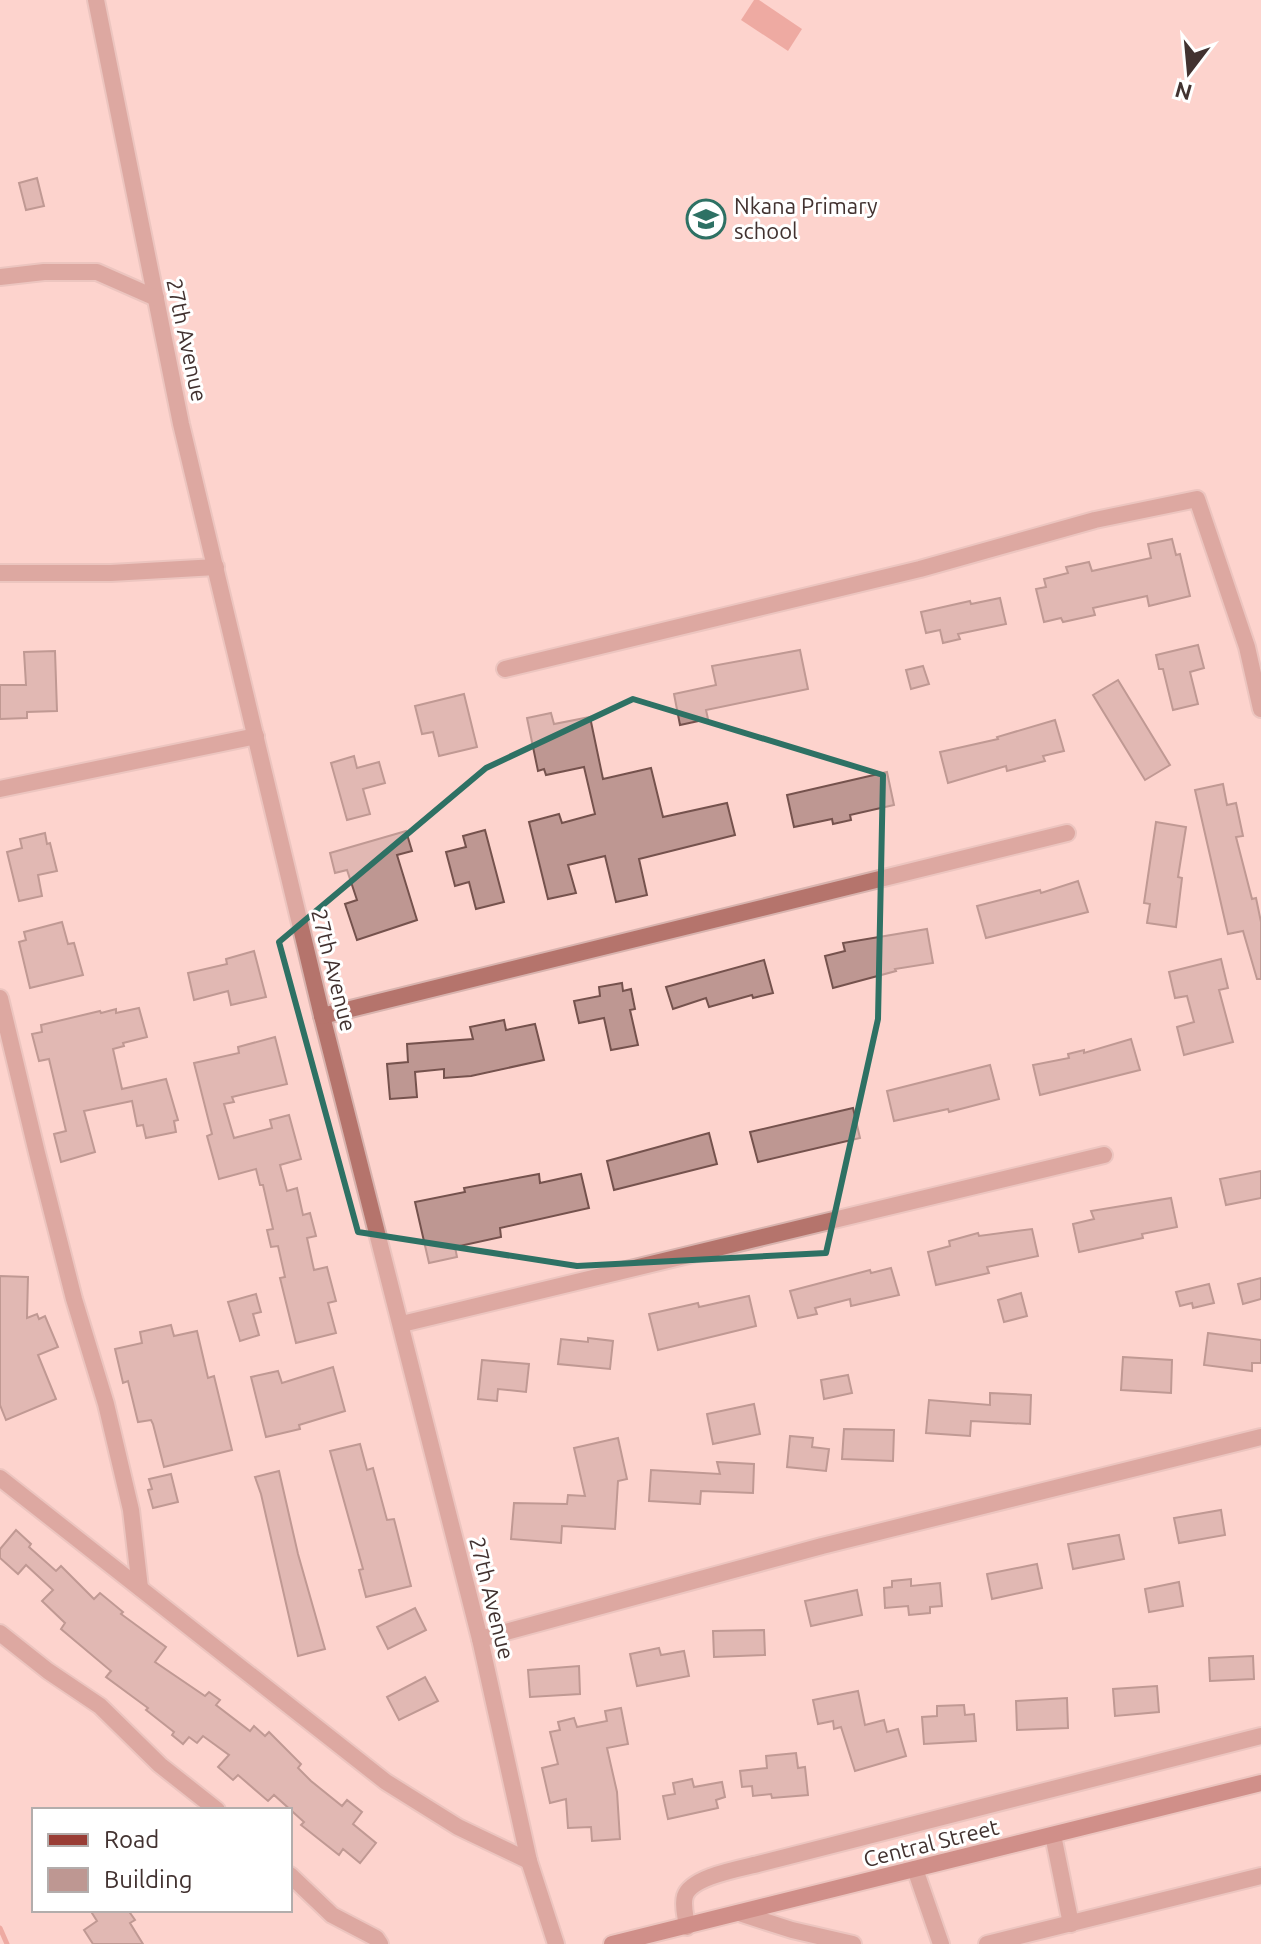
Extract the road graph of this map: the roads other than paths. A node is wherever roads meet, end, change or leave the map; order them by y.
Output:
1 (96, 0) edge
2 (0, 277) edge
3 (156, 298) junction
4 (216, 567) junction
5 (0, 573) edge
6 (505, 669) dead end
7 (1261, 709) edge
8 (256, 736) junction
9 (0, 789) edge
10 (1067, 833) dead end
11 (0, 998) edge
12 (322, 1016) junction
13 (1104, 1155) dead end
14 (402, 1324) junction
15 (1261, 1437) edge
16 (0, 1478) edge
17 (140, 1588) junction
18 (0, 1633) edge
19 (480, 1639) junction
20 (1261, 1736) edge
21 (1261, 1783) edge
22 (214, 1808) edge
23 (1053, 1835) junction
24 (529, 1861) junction
25 (915, 1869) junction
26 (1261, 1876) edge
27 (292, 1877) edge
28 (742, 1914) junction
29 (1071, 1924) junction
30 (687, 1927) junction
31 (380, 1944) edge
32 (556, 1944) edge
33 (612, 1944) edge
34 (853, 1944) edge
35 (941, 1944) edge
36 (987, 1944) edge

1 - 3 street, 27th Avenue
2 - 3 street
3 - 4 street, 27th Avenue
4 - 5 street
4 - 8 street, 27th Avenue
6 - 7 street
8 - 9 street
8 - 12 street, 27th Avenue
10 - 12 street
11 - 17 street
12 - 14 street, 27th Avenue
13 - 14 street
14 - 19 street, 27th Avenue
15 - 19 street
16 - 17 street
17 - 24 street
18 - 22 street
19 - 24 street, 27th Avenue
20 - 30 street
21 - 23 street, Central Street
23 - 25 street, Central Street
23 - 29 street
24 - 32 street, 27th Avenue
25 - 28 street, Central Street
25 - 35 street
26 - 29 street
27 - 31 street
28 - 30 street, Central Street
28 - 34 street
29 - 36 street
30 - 33 street, Central Street

